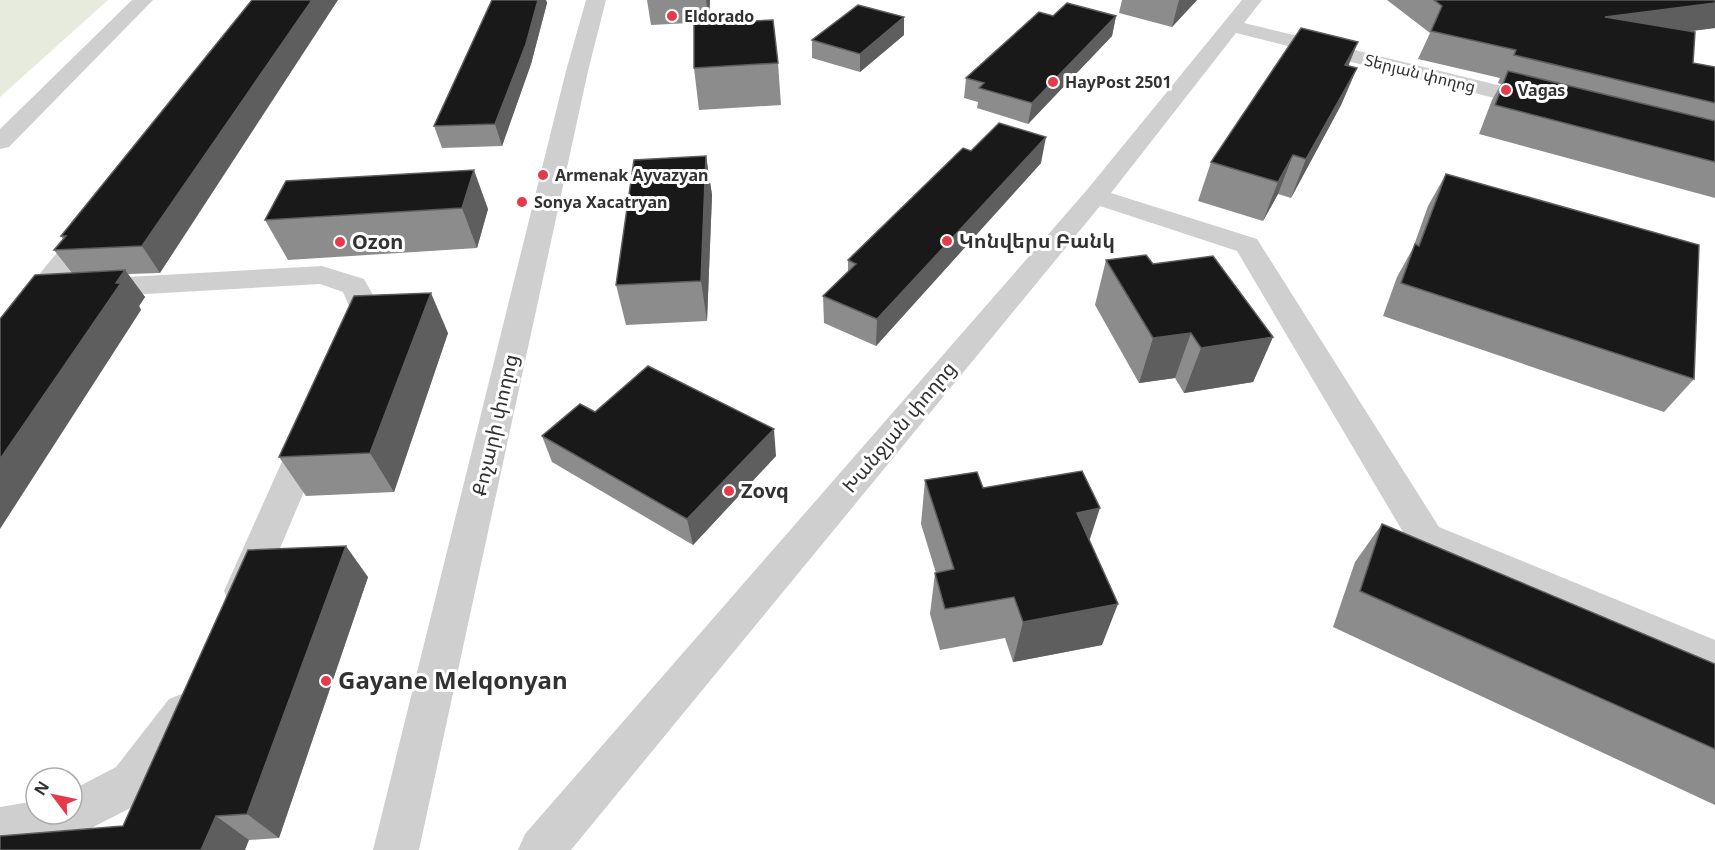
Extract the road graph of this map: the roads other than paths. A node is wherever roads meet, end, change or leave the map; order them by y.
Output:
1 (143, 0) edge
2 (596, 0) edge
3 (1252, 0) edge
4 (1231, 26) junction
5 (1556, 107) edge
6 (0, 142) edge
7 (1095, 196) junction
8 (106, 209) edge
9 (41, 291) junction
10 (0, 343) edge
11 (338, 370) edge
12 (320, 413) edge
13 (232, 614) edge
14 (1715, 659) edge
15 (197, 687) edge
16 (0, 830) edge
17 (396, 850) edge
18 (541, 850) edge

1 - 6 street
2 - 17 street, Քոչարի փողոց
3 - 4 street, Խանջյան փողոց
4 - 5 street, Տերյան փողոց
4 - 7 street, Խանջյան փողոց
7 - 14 street
7 - 18 street, Խանջյան փողոց
8 - 9 street
9 - 10 street
9 - 11 street
12 - 13 street
15 - 16 street

